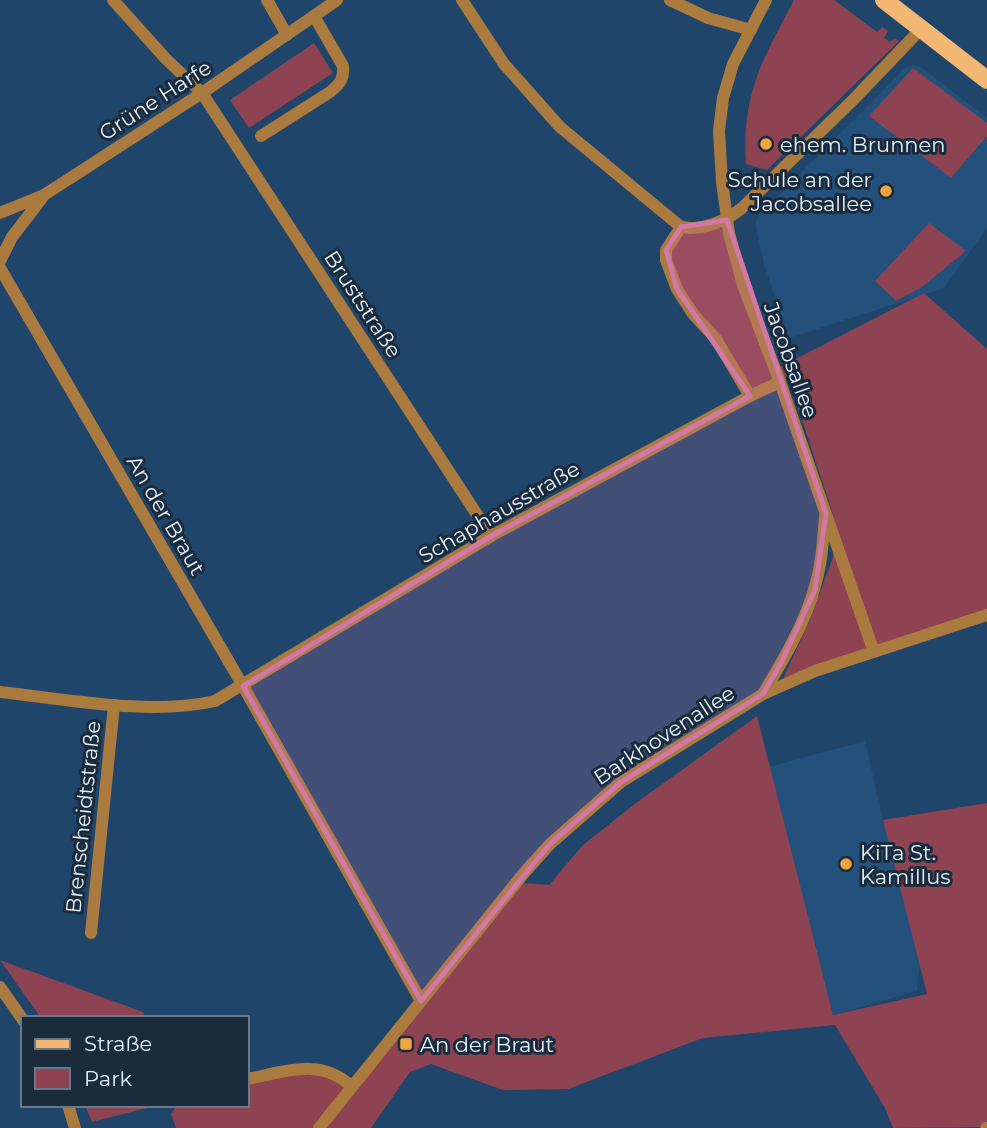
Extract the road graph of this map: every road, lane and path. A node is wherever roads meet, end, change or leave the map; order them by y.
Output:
1 (113, 0) edge
2 (267, 0) edge
3 (337, 0) edge
4 (462, 0) edge
5 (670, 0) edge
6 (766, 0) edge
7 (884, 0) edge
8 (314, 16) junction
9 (921, 29) junction
10 (751, 30) junction
11 (286, 35) junction
12 (987, 80) edge
13 (202, 93) junction
14 (261, 136) dead end
15 (44, 195) junction
16 (0, 214) edge
17 (727, 220) junction
18 (681, 228) junction
19 (0, 261) edge
20 (0, 268) edge
21 (780, 382) junction
22 (750, 396) junction
23 (826, 513) junction
24 (491, 536) junction
25 (987, 615) edge
26 (874, 652) junction
27 (243, 686) junction
28 (0, 692) edge
29 (763, 694) junction
30 (114, 705) junction
31 (91, 933) dead end
32 (0, 987) edge
33 (421, 1001) junction
34 (21, 1017) edge
35 (248, 1079) edge
36 (351, 1086) junction
37 (69, 1107) edge
38 (75, 1128) edge
39 (319, 1128) edge

1 - 13 street, Bruststraße
2 - 11 street
3 - 8 street, Grüne Harfe
4 - 18 street
5 - 10 street
6 - 10 street, Jacobsallee
7 - 9 main road
8 - 11 street, Grüne Harfe
8 - 14 street
9 - 12 main road
9 - 17 street
10 - 17 street, Jacobsallee
11 - 13 street, Grüne Harfe
13 - 15 street, Grüne Harfe
13 - 24 street, Bruststraße
15 - 16 street, Grüne Harfe
15 - 19 street, Grüne Harfe
17 - 18 street
17 - 21 street, Jacobsallee
18 - 22 street
20 - 27 street, An der Braut
21 - 22 street, Schaphausstraße
21 - 23 street, Jacobsallee
22 - 24 street, Schaphausstraße
23 - 26 street, Jacobsallee
23 - 29 street, Jacobsallee
24 - 27 street, Schaphausstraße
25 - 26 street, Barkhovenallee
26 - 29 street, Barkhovenallee
27 - 30 street, Brenscheidtstraße
27 - 33 street, An der Braut
28 - 30 street, Brenscheidtstraße
29 - 33 street, Barkhovenallee
30 - 31 street, Brenscheidtstraße
32 - 34 street
33 - 36 street, Barkhovenallee
35 - 36 street
36 - 39 street, Barkhovenallee
37 - 38 street

